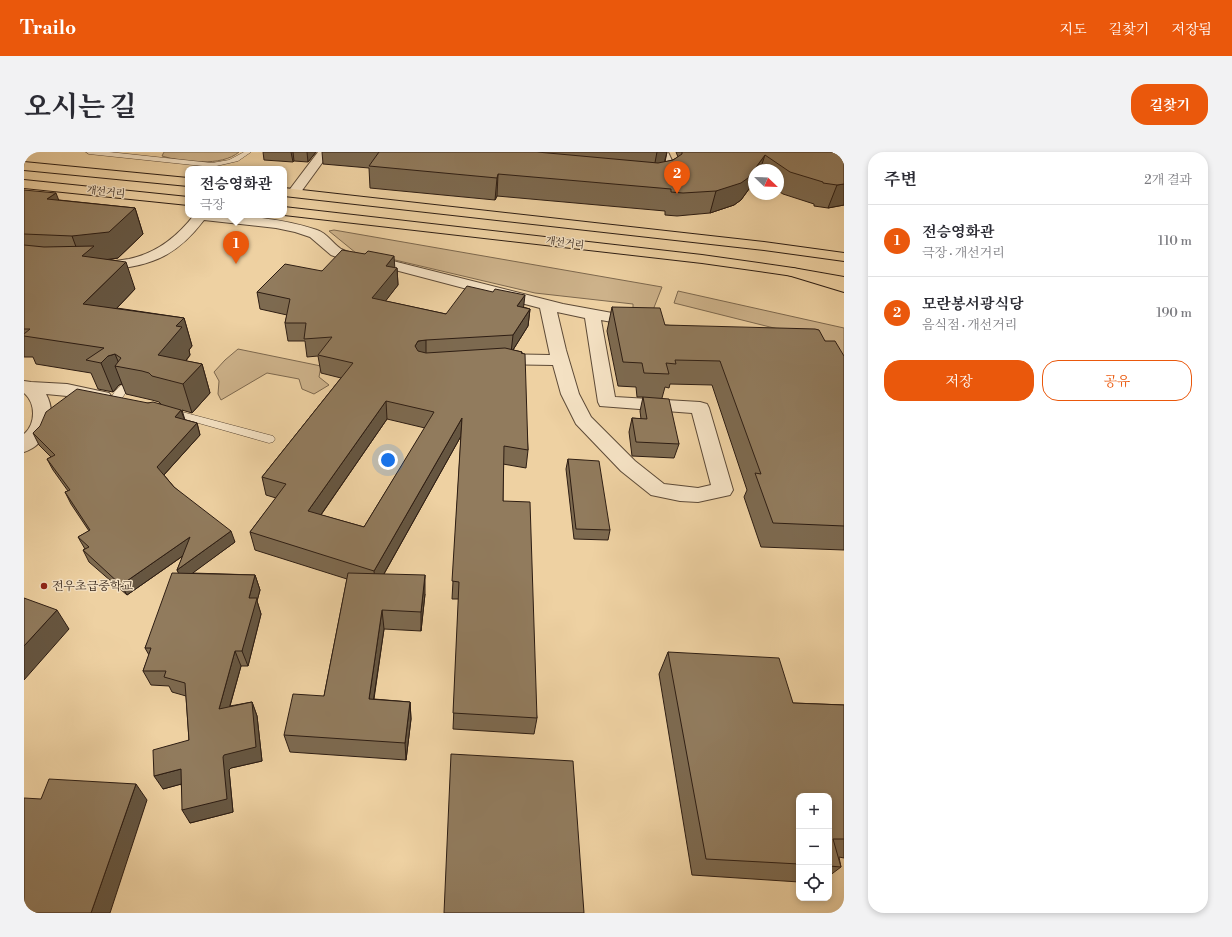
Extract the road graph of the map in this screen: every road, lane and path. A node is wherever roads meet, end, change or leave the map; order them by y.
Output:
1 (89, 152) edge
2 (248, 152) edge
3 (324, 152) edge
4 (662, 152) edge
5 (24, 166) edge
6 (646, 178) edge
7 (185, 182) edge
8 (24, 184) edge
9 (288, 192) edge
10 (185, 201) edge
11 (287, 211) edge
12 (197, 218) edge
13 (225, 218) edge
14 (844, 257) edge
15 (82, 269) edge
16 (793, 272) junction
17 (844, 282) edge
18 (844, 287) edge
19 (547, 305) junction
20 (592, 314) junction
21 (652, 324) edge
22 (481, 360) edge
23 (560, 360) junction
24 (28, 387) edge
25 (137, 404) edge
26 (159, 409) edge
27 (269, 439) dead end
28 (24, 445) edge

1 - 2 lane
3 - 9 street
4 - 6 street
5 - 7 main road, 개선거리
8 - 10 main road, 개선거리
9 - 14 main road, 개선거리
11 - 16 main road, 개선거리
12 - 15 street
13 - 19 street
16 - 17 main road, 개선거리
16 - 18 main road
19 - 20 street
19 - 23 street
20 - 21 street
20 - 23 street
22 - 23 street
24 - 25 street
24 - 28 street
26 - 27 lane

